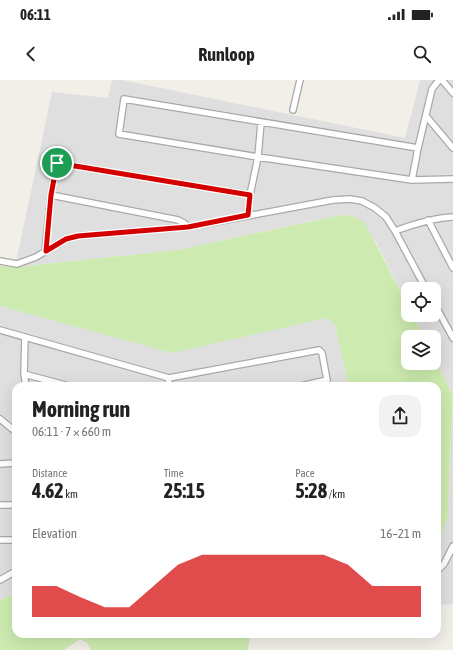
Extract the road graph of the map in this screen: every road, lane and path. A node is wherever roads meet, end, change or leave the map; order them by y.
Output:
1 (300, 80) edge
2 (439, 80) edge
3 (442, 80) edge
4 (453, 93) edge
5 (293, 110) dead end
6 (426, 116) junction
7 (262, 122) junction
8 (418, 148) junction
9 (453, 148) edge
10 (258, 157) junction
11 (453, 179) edge
12 (412, 180) junction
13 (51, 195) junction
14 (250, 195) junction
15 (248, 215) junction
16 (453, 217) edge
17 (428, 220) junction
18 (188, 227) junction
19 (394, 231) junction
20 (46, 251) junction
21 (0, 261) edge
22 (453, 268) edge
23 (422, 282) edge
24 (441, 316) edge
25 (0, 330) edge
26 (25, 337) junction
27 (453, 338) edge
28 (24, 374) junction
29 (168, 378) junction
30 (25, 382) edge
31 (54, 382) edge
32 (168, 382) edge
33 (327, 382) edge
34 (0, 419) edge
35 (12, 429) edge
36 (12, 463) edge
37 (0, 464) edge
38 (12, 504) edge
39 (0, 505) edge
40 (0, 540) edge
41 (12, 540) edge
42 (453, 546) edge
43 (441, 567) edge
44 (12, 573) edge
45 (0, 580) edge

1 - 5 street
2 - 6 street
3 - 4 street
6 - 8 street
6 - 9 street
7 - 8 street
7 - 10 street
7 - 10 street
8 - 12 street
10 - 12 street
10 - 14 street
11 - 12 street
13 - 14 street
13 - 18 street
13 - 20 street
14 - 15 street
15 - 18 street
15 - 19 street
16 - 17 street
17 - 19 street
17 - 22 street
18 - 20 street
19 - 23 street
20 - 21 street
24 - 27 street
25 - 26 street
26 - 28 street
26 - 29 street
28 - 30 street
28 - 31 street
29 - 32 street
29 - 33 street
34 - 35 street
36 - 37 street
38 - 39 street
40 - 41 street
42 - 43 street
44 - 45 street

